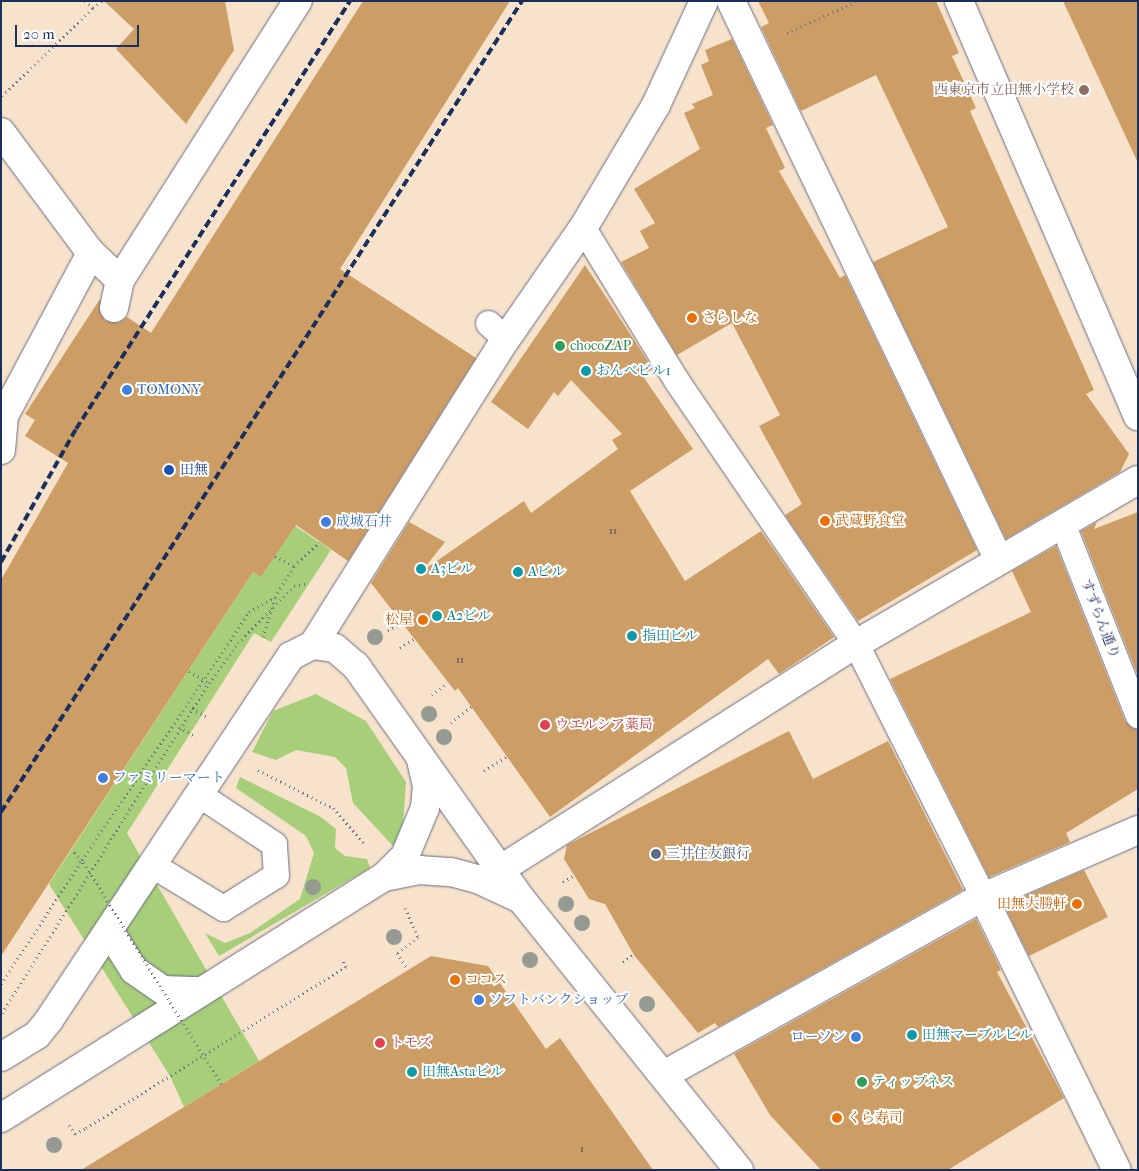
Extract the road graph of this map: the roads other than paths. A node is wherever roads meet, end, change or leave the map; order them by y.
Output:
1 (298, 1) edge
2 (704, 1) edge
3 (731, 1) edge
4 (959, 1) edge
5 (1, 132) edge
6 (583, 228) junction
7 (91, 253) junction
8 (120, 280) junction
9 (114, 308) dead end
10 (1138, 416) edge
11 (1, 450) edge
12 (1138, 480) edge
13 (1062, 523) junction
14 (999, 560) junction
15 (856, 644) junction
16 (313, 645) junction
17 (1138, 716) edge
18 (420, 754) junction
19 (200, 795) junction
20 (1138, 830) edge
21 (154, 866) junction
22 (501, 868) junction
23 (384, 877) junction
24 (983, 897) junction
25 (522, 899) junction
26 (110, 932) junction
27 (200, 991) junction
28 (1, 1057) edge
29 (664, 1075) junction
30 (1, 1118) edge
31 (1115, 1169) edge
32 (739, 1170) edge

1 - 8 street
2 - 6 street
3 - 14 street
4 - 10 street
5 - 7 street
6 - 15 lane
6 - 16 street
7 - 8 street
7 - 11 street
8 - 9 street
12 - 13 street
13 - 14 street
13 - 17 lane, すずらん通り
14 - 15 street
15 - 22 street
15 - 24 lane
16 - 18 street
16 - 19 street
18 - 22 street
18 - 23 street
19 - 21 street
19 - 21 lane
20 - 24 street
21 - 26 street
22 - 25 street
23 - 25 street
23 - 27 street
24 - 29 street
24 - 31 street
25 - 29 street
26 - 27 street
26 - 28 street
27 - 30 street
29 - 32 street

